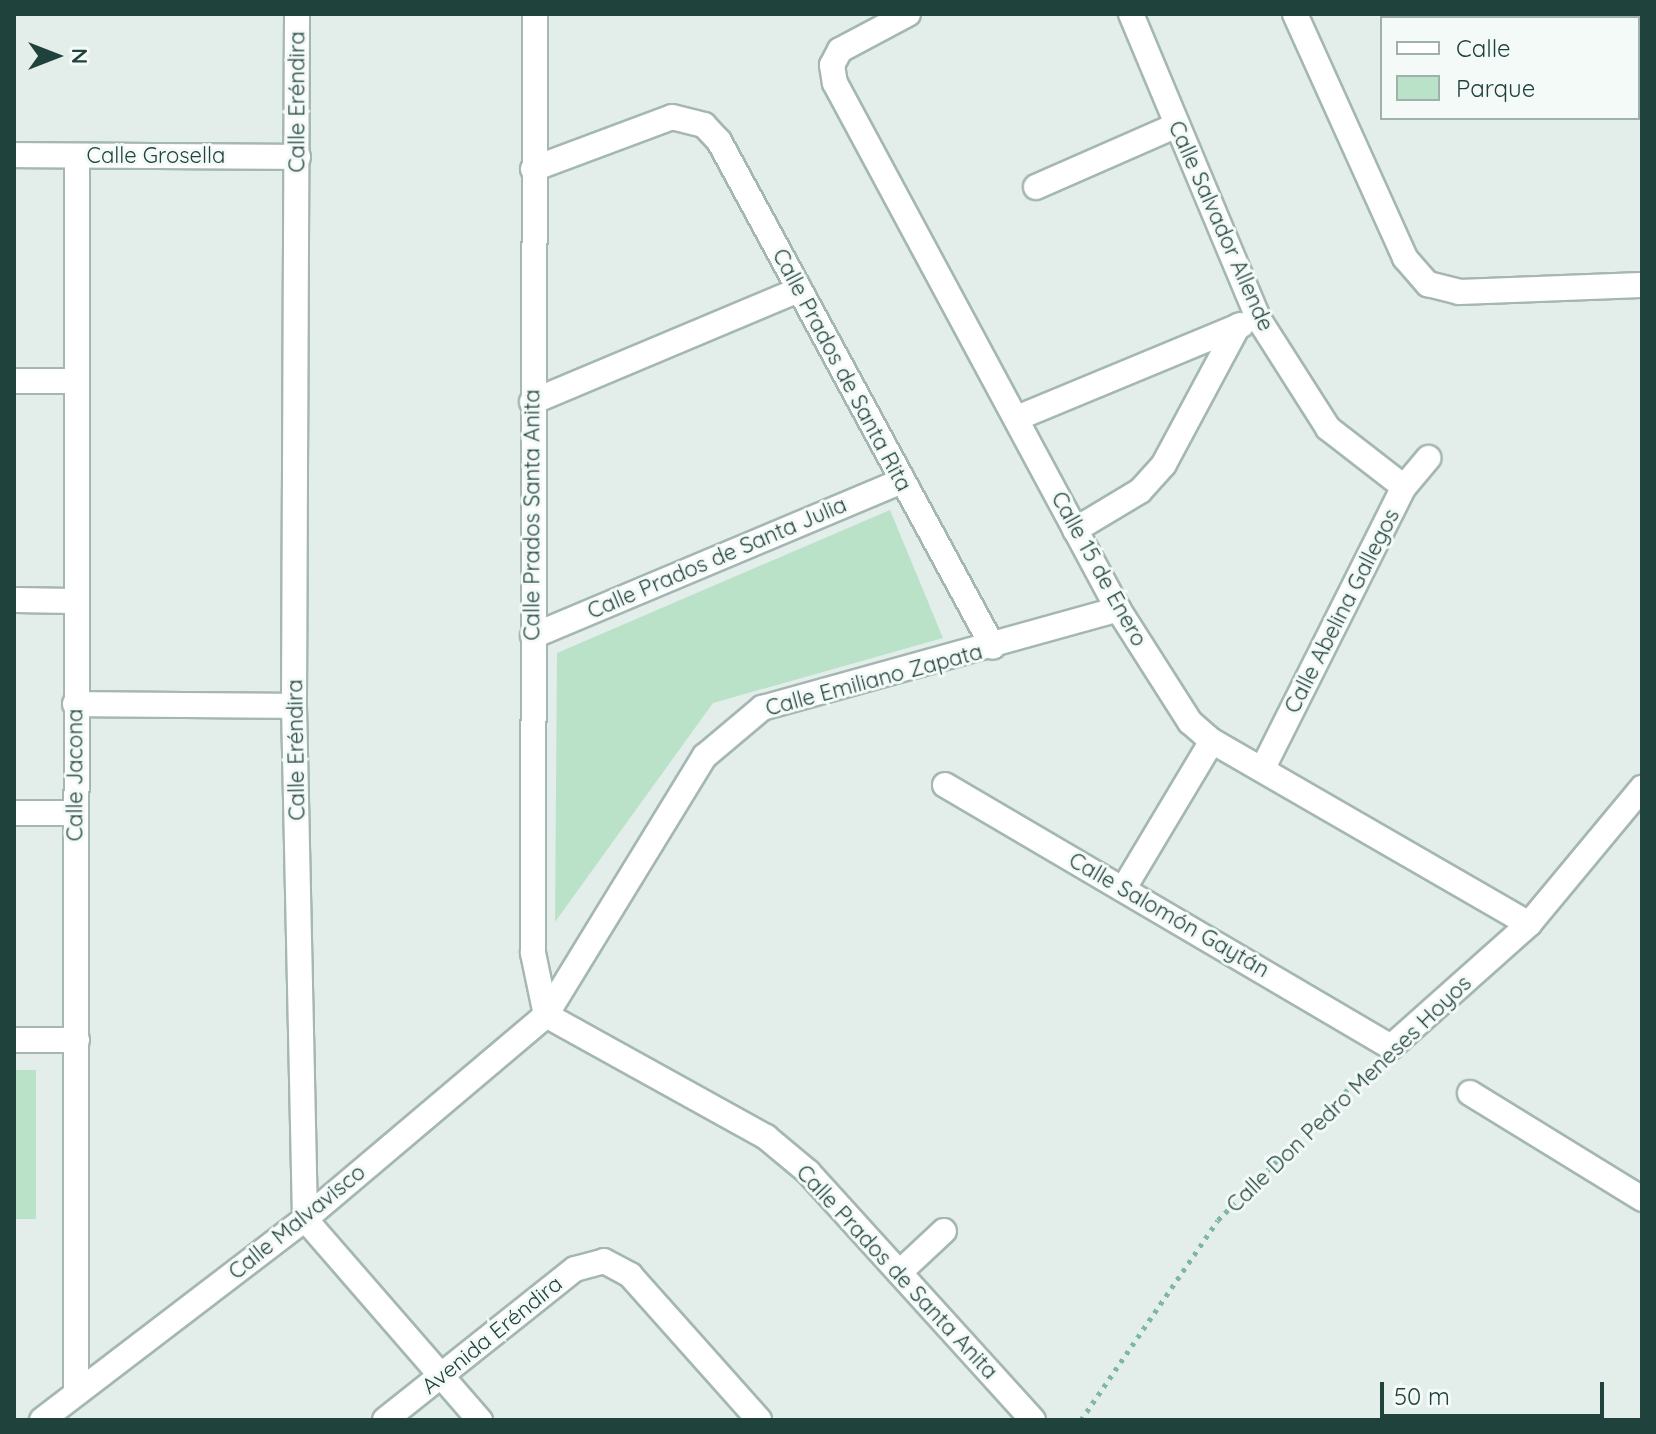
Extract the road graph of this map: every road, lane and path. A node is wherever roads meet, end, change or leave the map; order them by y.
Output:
1 (297, 14) edge
2 (535, 14) edge
3 (908, 14) edge
4 (1131, 14) edge
5 (1295, 14) edge
6 (1177, 125) junction
7 (14, 155) edge
8 (77, 156) junction
9 (298, 157) junction
10 (533, 169) junction
11 (1036, 187) dead end
12 (1642, 285) edge
13 (799, 290) junction
14 (1248, 322) junction
15 (14, 381) edge
16 (75, 381) junction
17 (532, 402) junction
18 (1017, 418) junction
19 (1428, 458) dead end
20 (902, 481) junction
21 (1404, 487) junction
22 (1075, 530) junction
23 (14, 600) edge
24 (74, 601) junction
25 (1118, 609) junction
26 (533, 636) junction
27 (993, 647) junction
28 (75, 704) junction
29 (294, 706) junction
30 (1212, 741) junction
31 (1263, 768) junction
32 (945, 785) dead end
33 (1642, 788) edge
34 (14, 813) edge
35 (75, 813) junction
36 (1124, 888) junction
37 (1529, 924) junction
38 (546, 1015) junction
39 (14, 1040) edge
40 (77, 1040) junction
41 (1391, 1047) junction
42 (1470, 1093) dead end
43 (1642, 1199) edge
44 (305, 1219) junction
45 (944, 1231) dead end
46 (900, 1272) junction
47 (439, 1378) junction
48 (76, 1393) junction
49 (42, 1420) edge
50 (385, 1420) edge
51 (480, 1420) edge
52 (759, 1420) edge
53 (1033, 1420) edge
54 (1081, 1420) edge

1 - 9 street, Calle Eréndira
2 - 10 street, Calle Prados Santa Anita
3 - 18 street, Calle 15 de Enero
4 - 6 street, Calle Salvador Allende
5 - 12 street
6 - 11 street
6 - 14 street, Calle Salvador Allende
7 - 8 street, Calle Grosella
8 - 9 street, Calle Grosella
8 - 16 street, Calle Jacona
9 - 29 street, Calle Eréndira
10 - 13 street, Calle Prados de Santa Rita
10 - 17 street, Calle Prados Santa Anita
13 - 17 street
13 - 20 street, Calle Prados de Santa Rita
14 - 18 street
14 - 21 street, Calle Salvador Allende
14 - 22 street
15 - 16 street
16 - 24 street, Calle Jacona
17 - 26 street, Calle Prados Santa Anita
18 - 22 street, Calle 15 de Enero
19 - 21 street, Calle Abelina Gallegos
20 - 26 street, Calle Prados de Santa Julia
20 - 27 street, Calle Prados de Santa Rita
21 - 31 street, Calle Abelina Gallegos
22 - 25 street, Calle 15 de Enero
23 - 24 street
24 - 28 street, Calle Jacona
25 - 27 street, Calle Emiliano Zapata
25 - 30 street, Calle 15 de Enero
26 - 38 street, Calle Prados Santa Anita
27 - 38 street, Calle Emiliano Zapata
28 - 29 street
28 - 35 street, Calle Jacona
29 - 44 street, Calle Eréndira
30 - 31 street, Calle 15 de Enero
30 - 36 street
31 - 37 street, Calle 15 de Enero
32 - 36 street, Calle Salomón Gaytán
33 - 37 street, Calle Don Pedro Meneses Hoyos
34 - 35 street
35 - 40 street, Calle Jacona
36 - 41 street, Calle Salomón Gaytán
37 - 41 street, Calle Don Pedro Meneses Hoyos
38 - 44 street, Calle Malvavisco
38 - 46 street, Calle Prados de Santa Anita
39 - 40 street
40 - 48 street, Calle Jacona
41 - 54 path, Calle Don Pedro Meneses Hoyos
42 - 43 street
44 - 47 street
44 - 48 street, Calle Malvavisco
45 - 46 street
46 - 53 street, Calle Prados de Santa Anita
47 - 50 street, Avenida Eréndira
47 - 51 street
47 - 52 street, Avenida Eréndira
48 - 49 street, Calle Malvavisco

